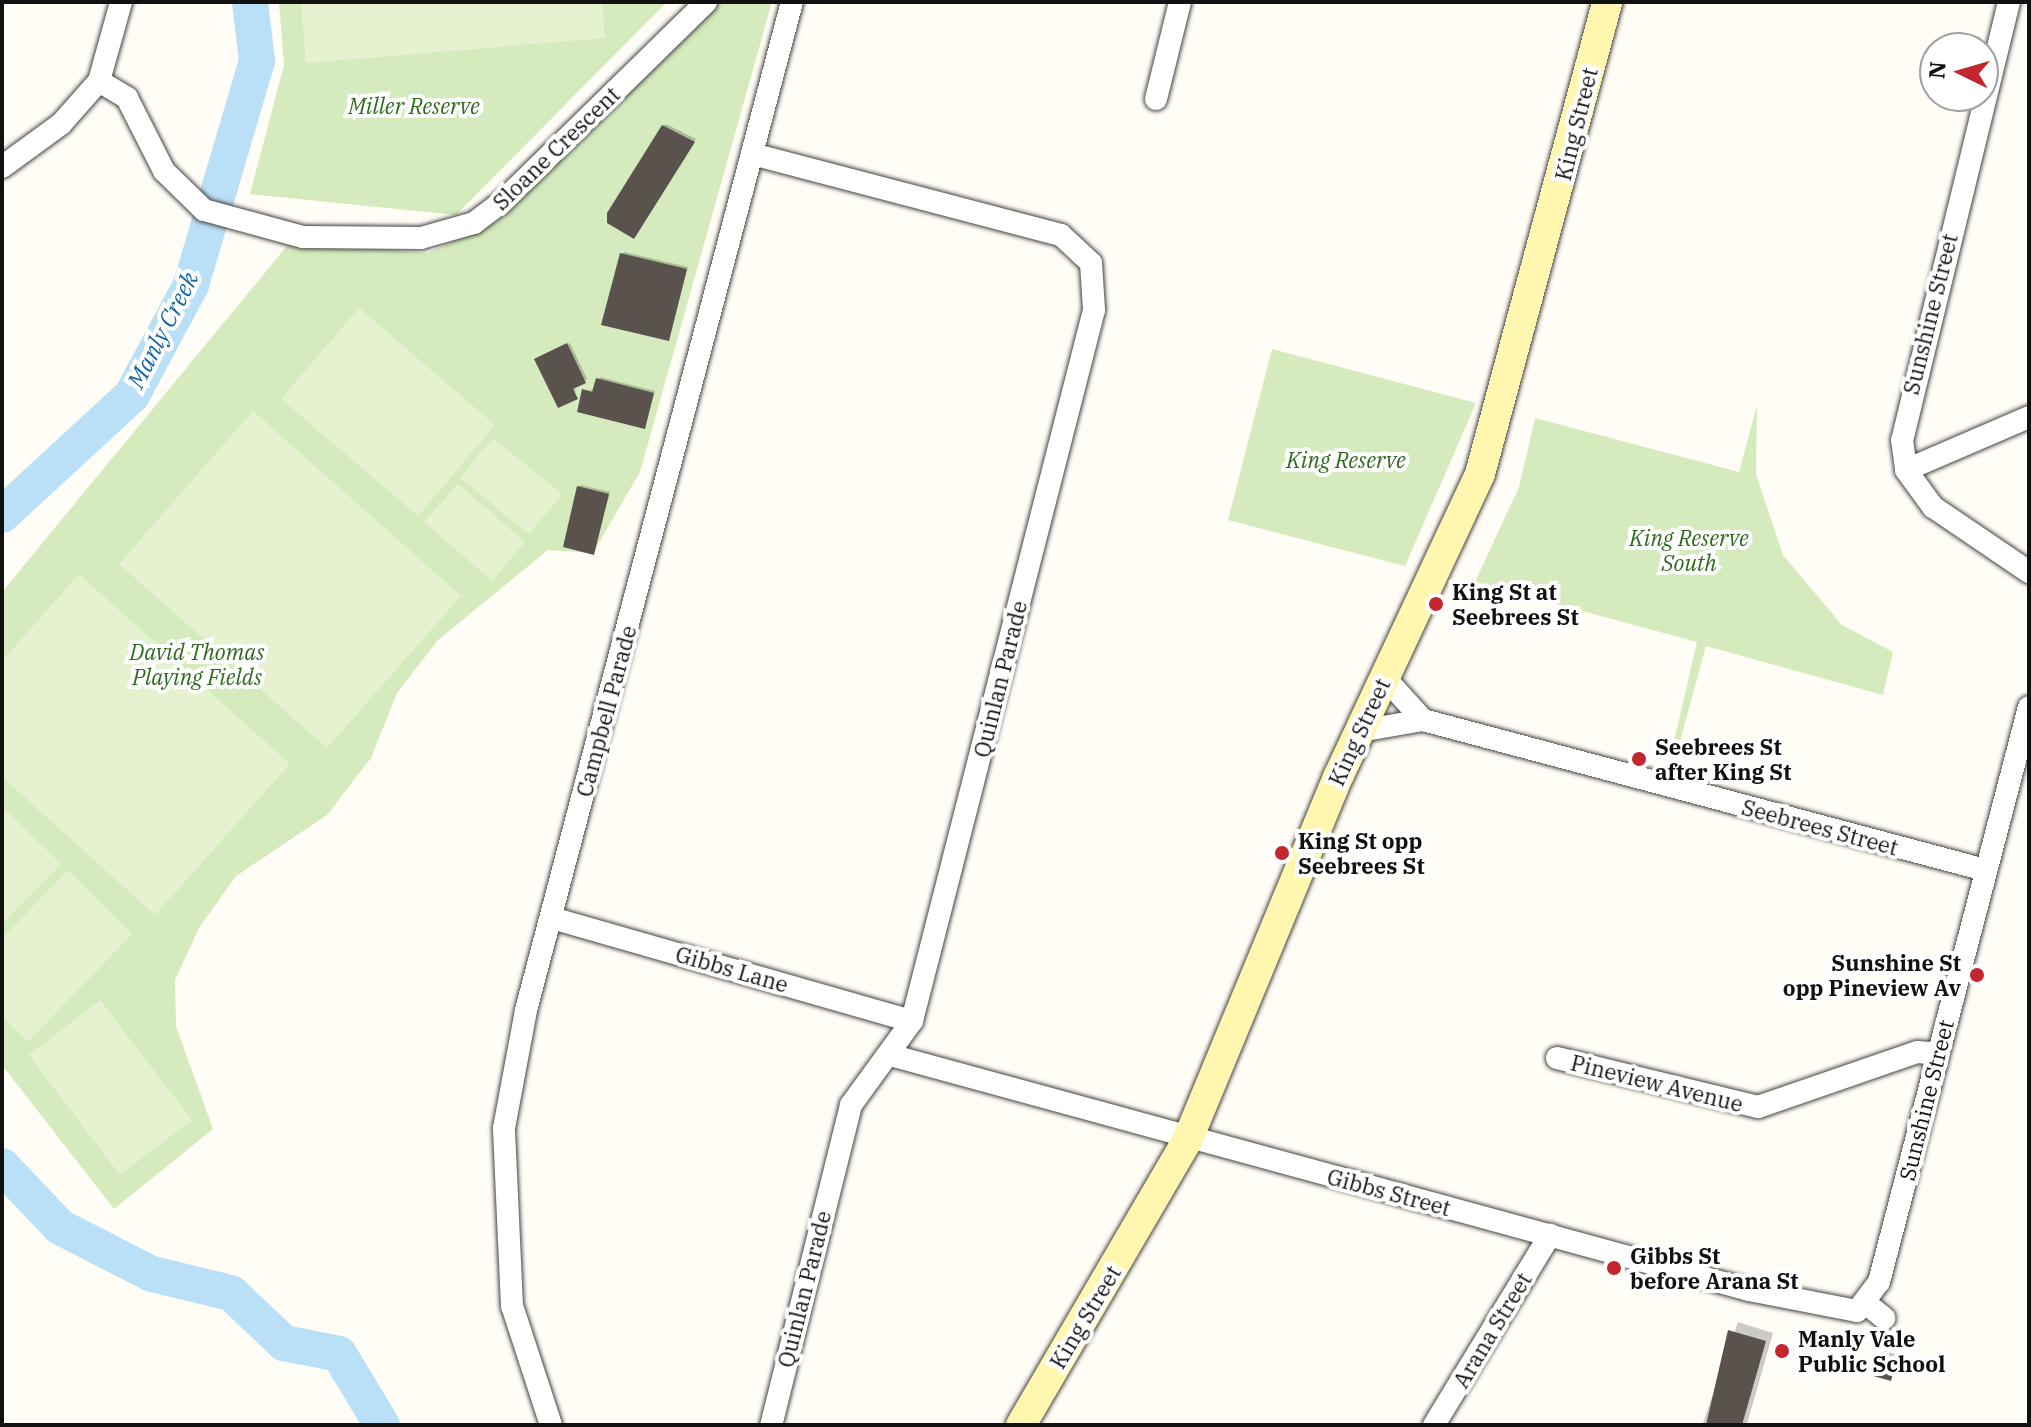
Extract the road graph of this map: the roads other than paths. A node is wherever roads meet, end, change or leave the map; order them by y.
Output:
1 (121, 2) edge
2 (706, 2) edge
3 (792, 2) edge
4 (1180, 2) edge
5 (1607, 2) edge
6 (2009, 2) edge
7 (99, 81) junction
8 (1156, 99) dead end
9 (752, 154) junction
10 (2, 167) edge
11 (2029, 417) edge
12 (1906, 470) junction
13 (2029, 572) edge
14 (1384, 677) junction
15 (2029, 707) edge
16 (1423, 720) junction
17 (1360, 731) junction
18 (2023, 759) edge
19 (1985, 870) junction
20 (552, 918) junction
21 (912, 1021) junction
22 (1938, 1054) junction
23 (890, 1055) junction
24 (1557, 1058) dead end
25 (1188, 1139) junction
26 (1550, 1235) junction
27 (1876, 1311) joint
28 (551, 1425) edge
29 (771, 1425) edge
30 (1021, 1425) edge
31 (1434, 1425) edge

1 - 7 street
2 - 7 street, Sloane Crescent
3 - 9 street, Campbell Parade
4 - 8 street
5 - 14 street, King Street
6 - 12 street, Sunshine Street
7 - 10 street
9 - 20 street, Campbell Parade
9 - 21 street, Quinlan Parade
11 - 12 street
12 - 13 street
14 - 16 street
14 - 17 street, King Street
15 - 18 street, Sunshine Street
16 - 17 street, Seebrees Street
16 - 19 street, Seebrees Street
17 - 25 street, King Street
18 - 19 street, Sunshine Street
19 - 22 street, Sunshine Street
20 - 21 street, Gibbs Lane
20 - 28 street, Campbell Parade
21 - 23 street, Quinlan Parade
22 - 24 street, Pineview Avenue
22 - 27 street, Sunshine Street
23 - 25 street, Gibbs Street
23 - 29 street, Quinlan Parade
25 - 26 street, Gibbs Street
25 - 30 street, King Street
26 - 27 street, Gibbs Street
26 - 31 street, Arana Street

